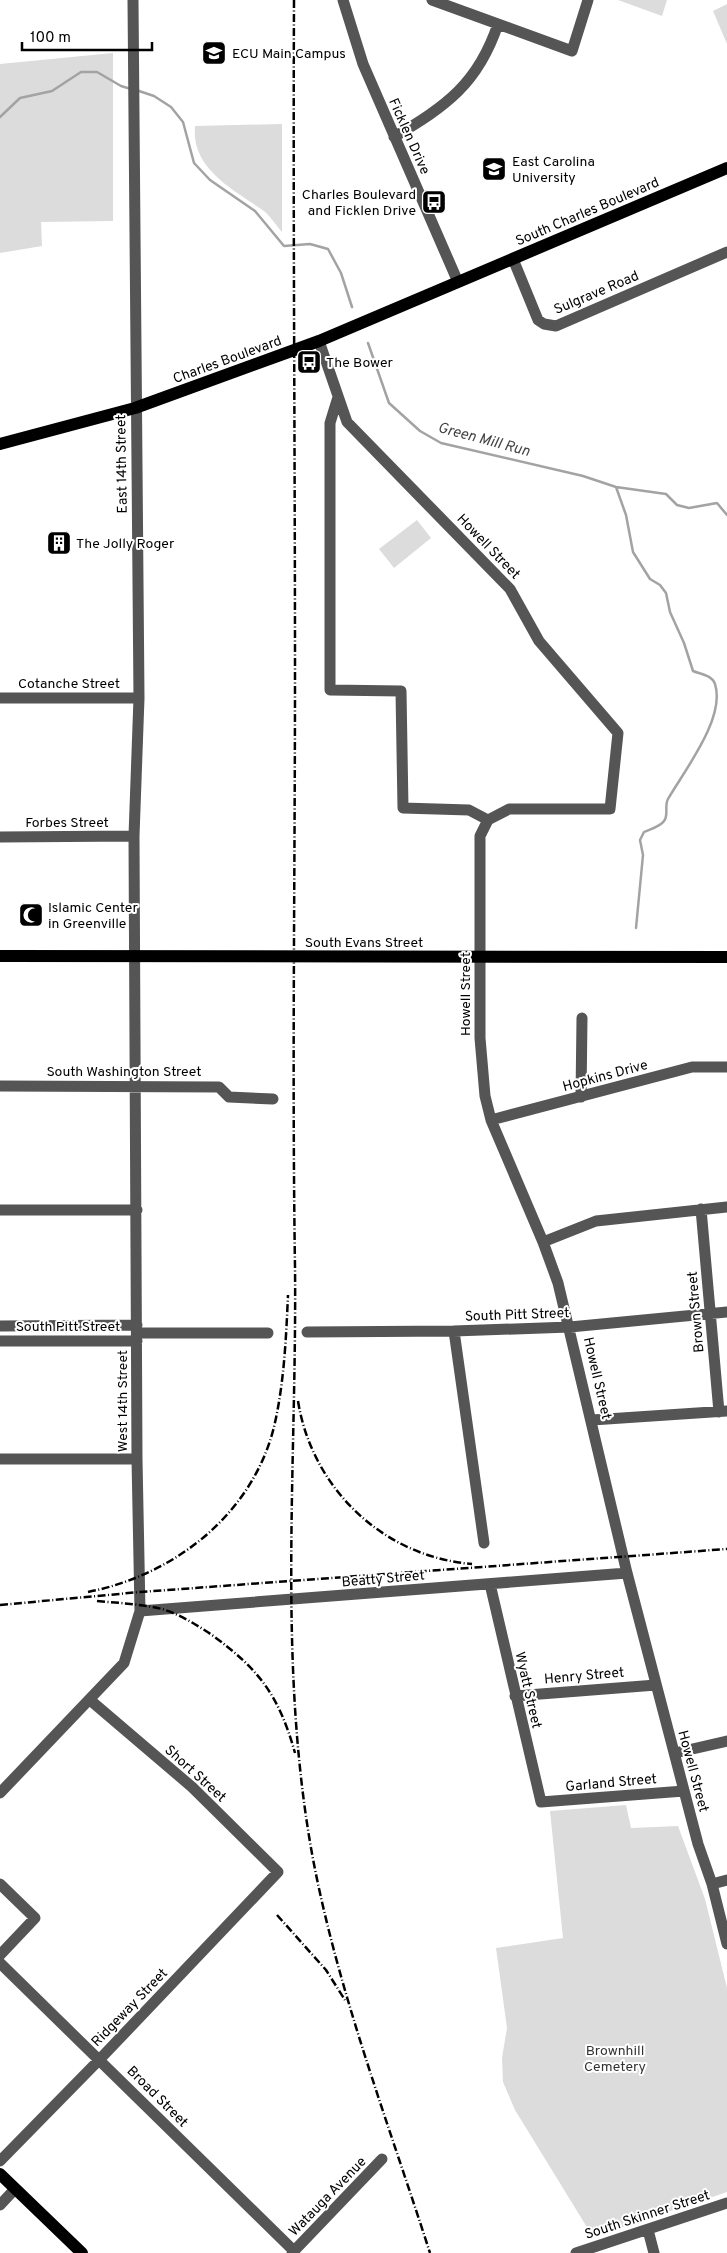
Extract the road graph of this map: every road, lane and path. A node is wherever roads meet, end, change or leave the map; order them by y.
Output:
1 (133, 0) edge
2 (343, 0) edge
3 (432, 0) edge
4 (588, 0) edge
5 (498, 24) junction
6 (394, 137) junction
7 (727, 168) edge
8 (727, 252) edge
9 (513, 260) junction
10 (458, 282) junction
11 (319, 341) junction
12 (338, 397) junction
13 (135, 408) junction
14 (347, 422) junction
15 (330, 432) junction
16 (0, 444) edge
17 (0, 698) edge
18 (139, 698) junction
19 (488, 820) junction
20 (134, 836) junction
21 (0, 837) edge
22 (0, 956) edge
23 (136, 956) junction
24 (727, 957) edge
25 (480, 958) junction
26 (582, 1018) dead end
27 (727, 1067) edge
28 (0, 1086) edge
29 (136, 1086) junction
30 (581, 1097) junction
31 (273, 1098) dead end
32 (491, 1120) junction
33 (727, 1207) edge
34 (701, 1209) junction
35 (0, 1210) edge
36 (136, 1210) junction
37 (544, 1242) junction
38 (727, 1312) edge
39 (710, 1314) junction
40 (0, 1326) edge
41 (570, 1327) junction
42 (454, 1331) junction
43 (307, 1332) dead end
44 (137, 1333) junction
45 (268, 1333) dead end
46 (0, 1341) edge
47 (723, 1412) edge
48 (592, 1420) junction
49 (0, 1459) edge
50 (137, 1459) junction
51 (484, 1543) dead end
52 (627, 1573) junction
53 (490, 1584) junction
54 (140, 1612) junction
55 (656, 1685) junction
56 (515, 1696) junction
57 (90, 1700) junction
58 (727, 1741) edge
59 (674, 1753) junction
60 (684, 1791) junction
61 (0, 1793) edge
62 (541, 1802) joint
63 (278, 1872) joint
64 (727, 1880) edge
65 (0, 1884) edge
66 (712, 1884) junction
67 (727, 1944) edge
68 (0, 1955) edge
69 (0, 1963) edge
70 (100, 2059) junction
71 (382, 2159) dead end
72 (0, 2160) edge
73 (0, 2174) edge
74 (15, 2189) junction
75 (727, 2203) edge
76 (0, 2205) edge
77 (648, 2230) junction
78 (293, 2252) edge
79 (82, 2253) edge
80 (576, 2253) edge
81 (654, 2253) edge

1 - 13 street, East 14th Street
2 - 6 street, Ficklen Drive
3 - 5 street
4 - 5 street
5 - 6 street
6 - 10 street, Ficklen Drive
7 - 9 main road, South Charles Boulevard
8 - 9 street, Sulgrave Road
9 - 10 main road, South Charles Boulevard
10 - 11 main road, Charles Boulevard
11 - 12 street, Howell Street
11 - 13 main road, Charles Boulevard
12 - 14 street, Howell Street
12 - 15 street
13 - 16 main road, Charles Boulevard
13 - 18 street, East 14th Street
14 - 15 street
14 - 19 street, Howell Street
15 - 19 street
17 - 18 street, Cotanche Street
18 - 20 street, East 14th Street
19 - 25 street, Howell Street
20 - 21 street, Forbes Street
20 - 23 street, East 14th Street
22 - 23 main road, South Evans Street
23 - 25 main road, South Evans Street
23 - 29 street, West 14th Street
24 - 25 main road, South Evans Street
25 - 32 street, Howell Street
26 - 30 street
27 - 30 street, Hopkins Drive
28 - 29 street, South Washington Street
29 - 31 street, South Washington Street
29 - 36 street, West 14th Street
30 - 32 street, Hopkins Drive
32 - 37 street, Howell Street
33 - 34 street
34 - 37 street
34 - 39 street, Brown Street
35 - 36 street
36 - 44 street, West 14th Street
37 - 41 street, Howell Street
38 - 39 street, South Pitt Street
39 - 41 street, South Pitt Street
39 - 47 street, Brown Street
40 - 44 street, South Pitt Street
41 - 42 street, South Pitt Street
41 - 48 street, Howell Street
42 - 43 street, South Pitt Street
42 - 51 street
44 - 45 street, South Pitt Street
44 - 46 street, South Pitt Street
44 - 50 street, West 14th Street
47 - 48 street
48 - 52 street, Howell Street
49 - 50 street
50 - 54 street, West 14th Street
52 - 53 street, Beatty Street
52 - 55 street, Howell Street
53 - 54 street, Beatty Street
53 - 56 street, Wyatt Street
54 - 57 street, West 14th Street
55 - 56 street, Henry Street
55 - 59 street, Howell Street
56 - 62 street, Wyatt Street
57 - 61 street, West 14th Street
57 - 63 street, Short Street
58 - 59 street
59 - 60 street, Howell Street
60 - 62 street, Garland Street
60 - 66 street, Howell Street
63 - 70 street, Ridgeway Street
64 - 66 street
65 - 68 street
66 - 67 street, Howell Street
69 - 70 street, Broad Street
70 - 72 street, Ridgeway Street
70 - 78 street, Broad Street
71 - 78 street, Watauga Avenue
73 - 74 main road
74 - 76 street
74 - 79 main road
75 - 77 street, South Skinner Street
77 - 80 street, South Skinner Street
77 - 81 street

